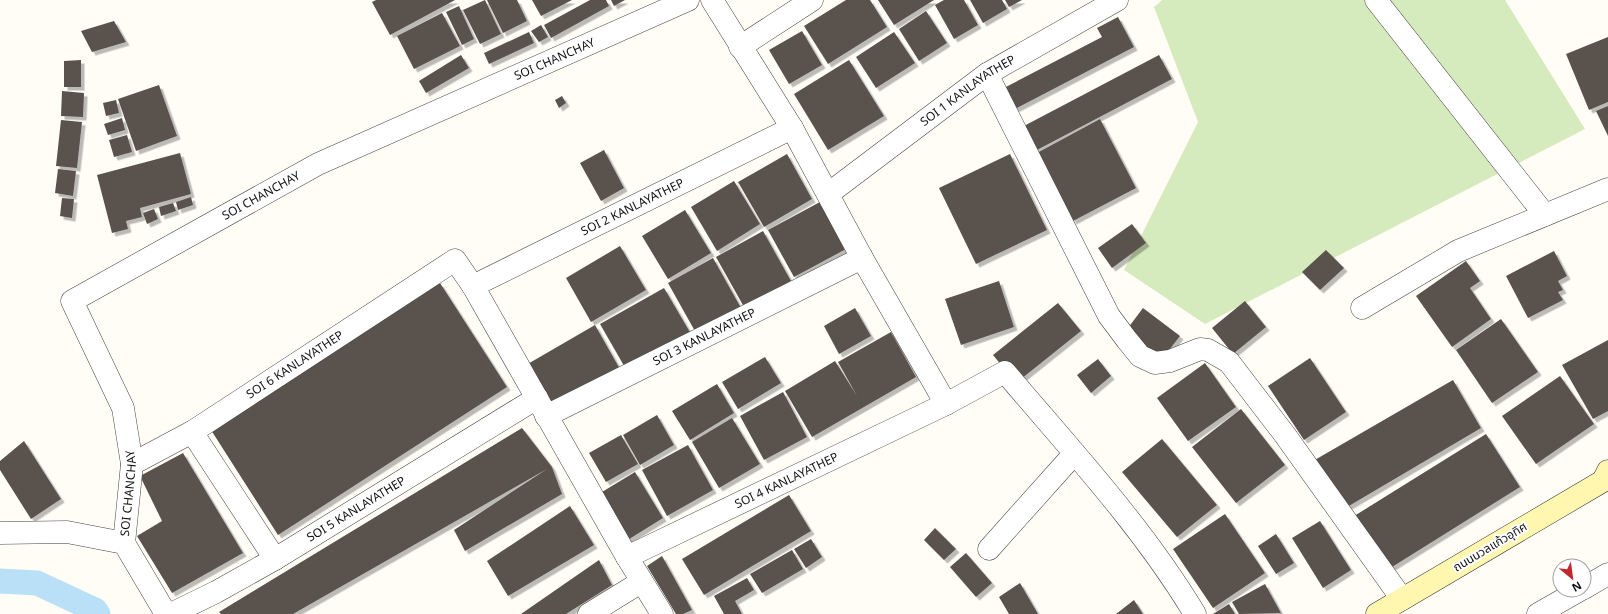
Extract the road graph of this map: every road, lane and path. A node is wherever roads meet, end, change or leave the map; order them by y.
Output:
1 (688, 0) edge
2 (712, 0) edge
3 (812, 0) edge
4 (1117, 0) edge
5 (1376, 0) edge
6 (740, 47) junction
7 (987, 74) junction
8 (792, 128) junction
9 (1608, 189) edge
10 (828, 194) junction
11 (1545, 215) junction
12 (862, 258) junction
13 (473, 286) junction
14 (1362, 308) dead end
15 (946, 404) junction
16 (542, 407) junction
17 (192, 432) junction
18 (1074, 454) junction
19 (132, 464) junction
20 (1606, 478) edge
21 (0, 533) edge
22 (124, 543) junction
23 (989, 549) dead end
24 (626, 557) junction
25 (275, 559) junction
26 (1608, 574) edge
27 (641, 582) junction
28 (1592, 583) edge
29 (1566, 598) edge
30 (1402, 599) junction
31 (166, 614) edge
32 (171, 614) edge
33 (589, 614) edge
34 (662, 614) edge
35 (1195, 614) edge
36 (1377, 614) edge
37 (1538, 614) edge

1 - 19 street, SOI CHANCHAY
2 - 6 street
3 - 6 street
4 - 7 street, SOI 1 KANLAYATHEP
5 - 11 street
6 - 8 street
7 - 10 street, SOI 1 KANLAYATHEP
7 - 30 street
8 - 10 street
8 - 13 street, SOI 2 KANLAYATHEP
9 - 11 street
10 - 12 street
11 - 14 street
12 - 15 street
12 - 16 street, SOI 3 KANLAYATHEP
13 - 16 street
13 - 17 street, SOI 6 KANLAYATHEP
15 - 18 street, SOI 4 KANLAYATHEP
15 - 24 street, SOI 4 KANLAYATHEP
16 - 24 street
16 - 25 street, SOI 5 KANLAYATHEP
17 - 19 street, SOI 6 KANLAYATHEP
17 - 25 street
18 - 23 street
18 - 35 street
19 - 22 street, SOI CHANCHAY
20 - 30 street, ถนนนวลแก้วอุทิศ
21 - 22 street
22 - 31 street
24 - 27 street
25 - 32 street, SOI 5 KANLAYATHEP
26 - 28 street
27 - 33 street
27 - 34 street
29 - 37 street
30 - 36 street, ถนนนวลแก้วอุทิศ

